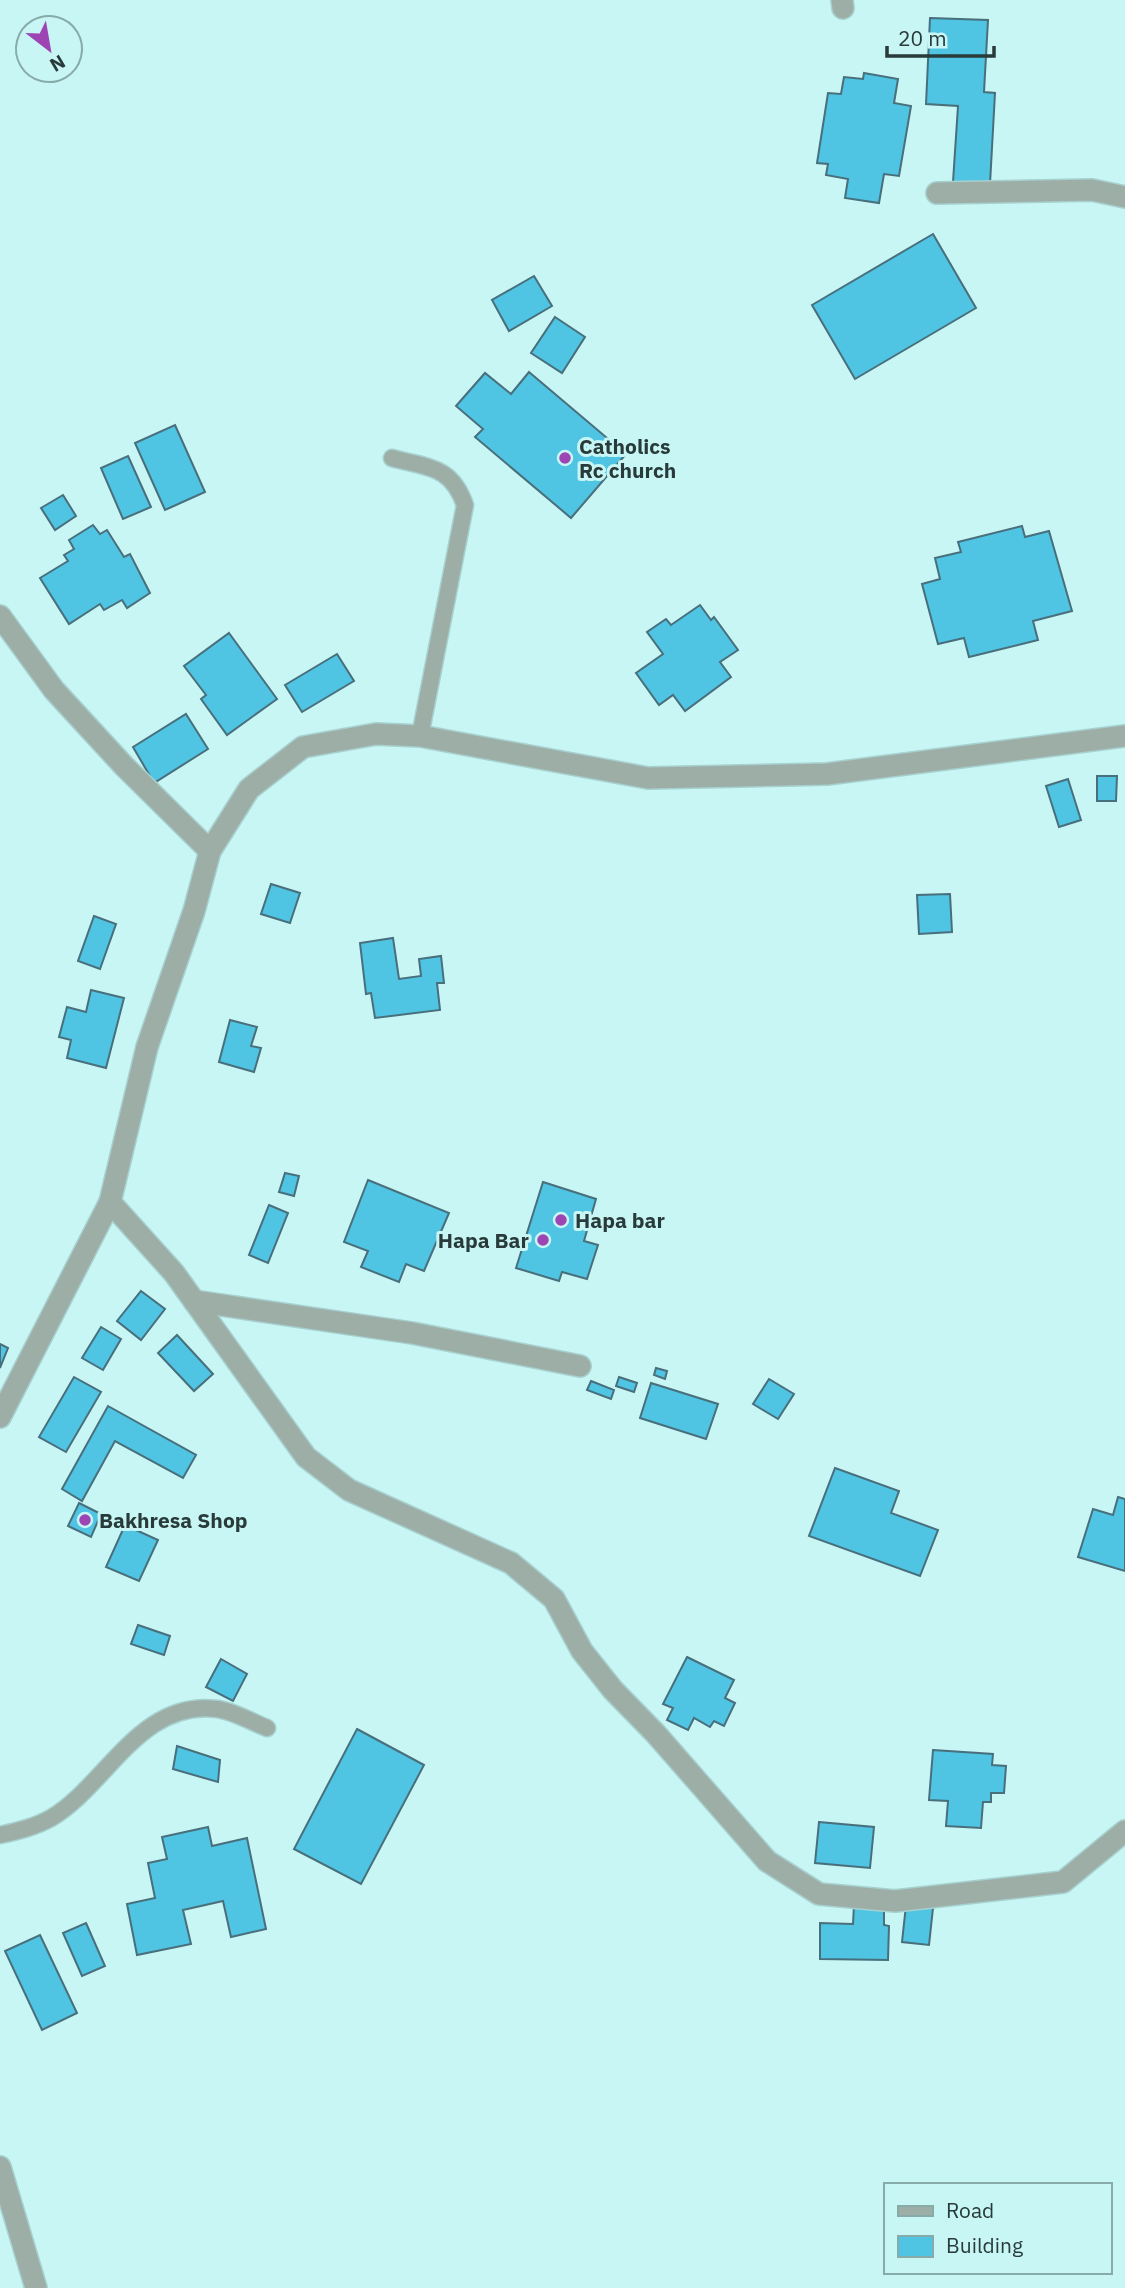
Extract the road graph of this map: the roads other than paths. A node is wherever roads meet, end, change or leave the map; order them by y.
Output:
1 (937, 193) dead end
2 (1125, 197) edge
3 (392, 458) dead end
4 (0, 616) edge
5 (420, 736) junction
6 (1125, 737) edge
7 (210, 851) junction
8 (110, 1202) junction
9 (194, 1300) junction
10 (580, 1366) dead end
11 (0, 1417) edge
12 (267, 1728) dead end
13 (1125, 1831) edge
14 (0, 1835) edge
15 (0, 2167) edge
16 (36, 2288) edge

1 - 2 street
3 - 5 lane
4 - 7 street
5 - 6 street
5 - 7 street
7 - 8 street
8 - 9 street
8 - 11 street
9 - 10 street
9 - 13 street
12 - 14 lane
15 - 16 street

